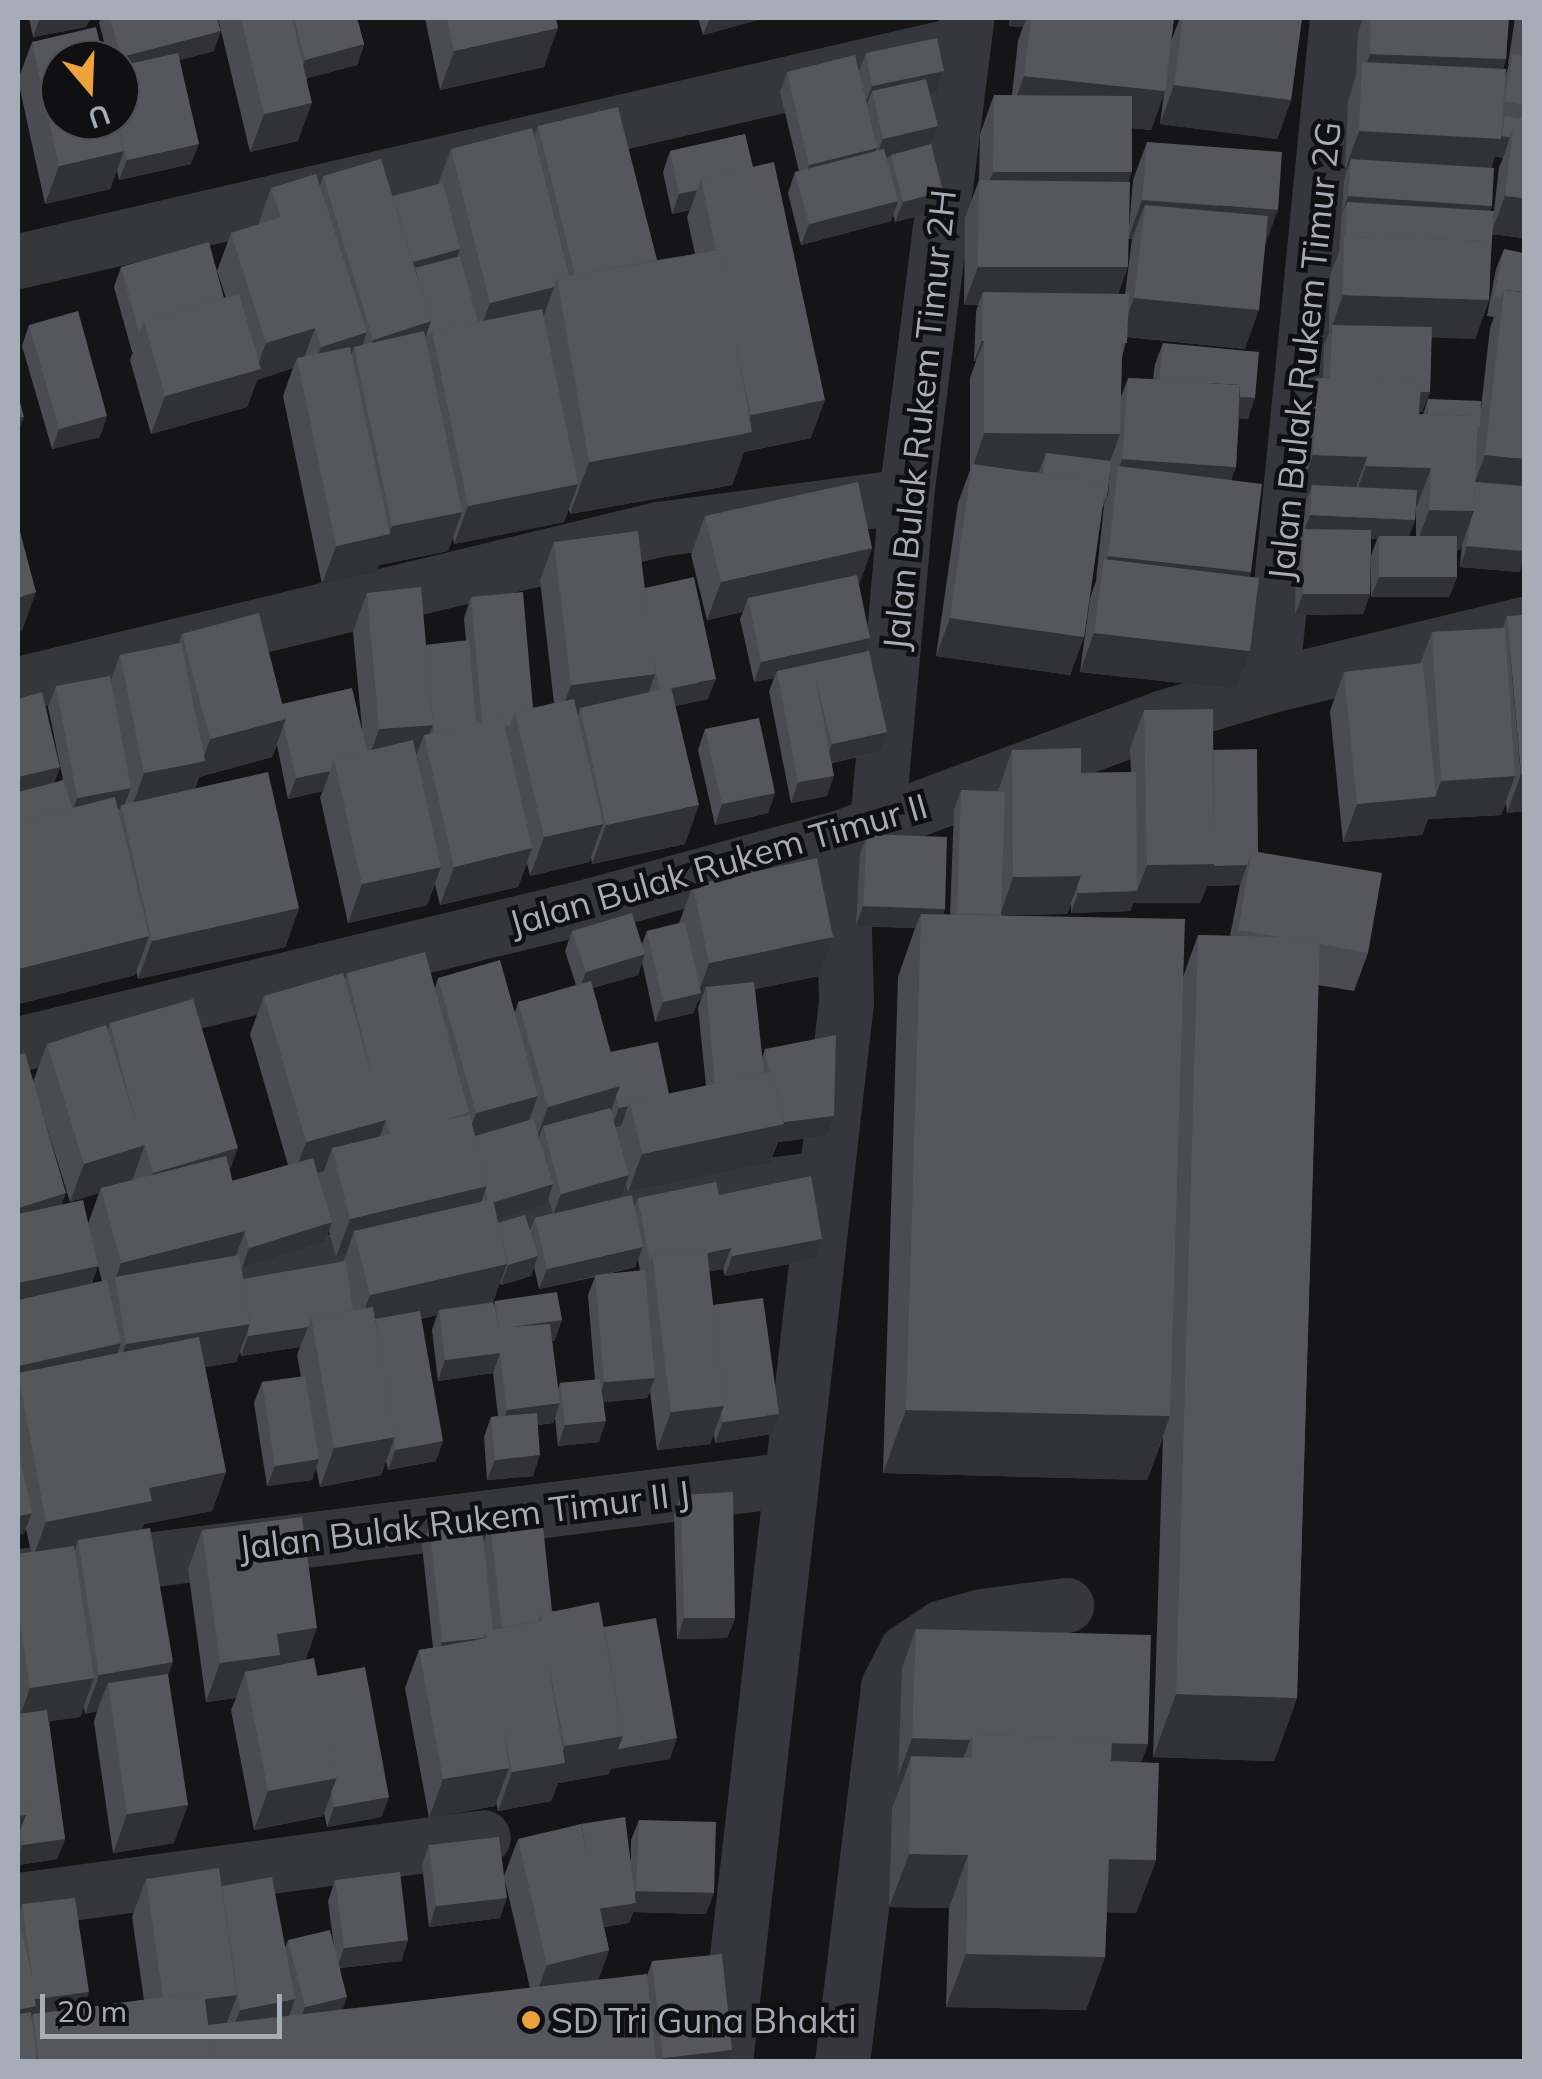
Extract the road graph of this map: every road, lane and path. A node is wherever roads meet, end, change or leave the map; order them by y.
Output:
1 (1337, 18) edge
2 (964, 30) edge
3 (18, 261) edge
4 (906, 496) junction
5 (1524, 624) edge
6 (18, 684) edge
7 (1272, 685) junction
8 (859, 830) junction
9 (18, 1044) edge
10 (825, 1178) junction
11 (117, 1304) edge
12 (792, 1479) junction
13 (18, 1576) edge
14 (1066, 1606) dead end
15 (483, 1837) edge
16 (18, 1900) edge
17 (726, 2062) edge
18 (842, 2062) edge

1 - 7 street, Jalan Bulak Rukem Timur 2G
2 - 3 street
2 - 4 street, Jalan Bulak Rukem Timur 2H
4 - 6 street
4 - 8 street, Jalan Bulak Rukem Timur 2H
5 - 7 street, Jalan Bulak Rukem Timur II
7 - 8 street, Jalan Bulak Rukem Timur II
8 - 9 street, Jalan Bulak Rukem Timur II
8 - 10 street, Jalan Bulak Rukem Timur 2H
10 - 11 street
10 - 12 street, Jalan Bulak Rukem Timur 2H
12 - 13 street, Jalan Bulak Rukem Timur II J
12 - 17 street, Jalan Bulak Rukem Timur 2H
14 - 18 street
15 - 16 street

